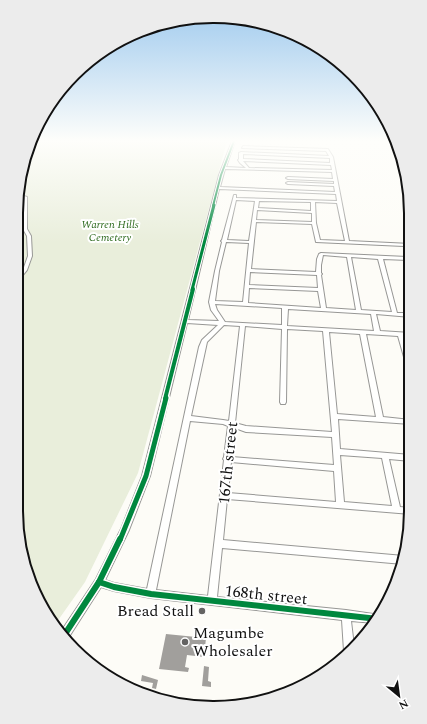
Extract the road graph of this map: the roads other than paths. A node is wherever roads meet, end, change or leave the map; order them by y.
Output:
1 (221, 175) edge
2 (288, 175) edge
3 (335, 175) edge
4 (288, 178) junction
5 (336, 180) junction
6 (288, 183) junction
7 (336, 185) junction
8 (218, 188) junction
9 (240, 190) junction
10 (288, 191) junction
11 (338, 193) junction
12 (25, 198) dead end
13 (234, 198) junction
14 (257, 200) junction
15 (313, 201) junction
16 (339, 202) junction
17 (256, 210) junction
18 (314, 212) junction
19 (254, 221) junction
20 (314, 223) junction
21 (223, 241) junction
22 (251, 242) junction
23 (347, 242) junction
24 (404, 245) edge
25 (348, 256) junction
26 (380, 258) junction
27 (404, 260) edge
28 (248, 270) junction
29 (23, 272) edge
30 (320, 274) junction
31 (246, 286) junction
32 (321, 290) junction
33 (212, 302) junction
34 (245, 304) junction
35 (285, 307) junction
36 (324, 309) junction
37 (359, 311) junction
38 (373, 312) junction
39 (395, 314) junction
40 (404, 314) edge
41 (184, 321) junction
42 (223, 323) junction
43 (243, 324) junction
44 (285, 327) junction
45 (326, 329) junction
46 (363, 332) junction
47 (377, 332) junction
48 (400, 334) junction
49 (404, 334) edge
50 (404, 347) edge
51 (283, 402) dead end
52 (334, 416) junction
53 (187, 418) junction
54 (380, 419) junction
55 (404, 421) edge
56 (231, 424) junction
57 (335, 434) junction
58 (337, 452) junction
59 (385, 456) junction
60 (404, 457) edge
61 (227, 459) junction
62 (338, 468) junction
63 (224, 496) junction
64 (340, 505) junction
65 (398, 510) junction
66 (404, 511) edge
67 (220, 544) junction
68 (398, 560) edge
69 (99, 582) junction
70 (151, 594) junction
71 (212, 601) junction
72 (346, 616) junction
73 (370, 618) edge
74 (67, 632) edge
75 (348, 645) edge

1 - 8 street
2 - 4 street
3 - 5 street
4 - 5 street
4 - 6 street
5 - 7 street
6 - 7 street
6 - 10 street
7 - 11 street
8 - 9 street
8 - 41 street
9 - 10 street
9 - 13 street
10 - 11 street
11 - 16 street
12 - 29 street
13 - 14 street
13 - 21 street
14 - 15 street
14 - 17 street
15 - 16 street
15 - 18 street
16 - 23 street
17 - 18 street
17 - 19 street
18 - 20 street
19 - 20 street
19 - 22 street
20 - 23 street
21 - 22 street
21 - 33 street
22 - 28 street
23 - 24 street
25 - 26 street
25 - 30 street
25 - 37 street
26 - 27 street
26 - 39 street
28 - 30 street
28 - 31 street
30 - 32 street
31 - 32 street
31 - 34 street
32 - 36 street
33 - 34 street
33 - 42 street
34 - 35 street
35 - 36 street
35 - 44 street
36 - 37 street
37 - 38 street
38 - 39 street
38 - 47 street
39 - 40 street
41 - 42 street
41 - 69 street
42 - 43 street
42 - 53 street
43 - 44 street
43 - 56 street, 167th street
44 - 45 street
44 - 51 street
45 - 46 street
45 - 52 street
46 - 47 street
46 - 54 street
47 - 48 street
48 - 49 street
48 - 50 street
52 - 54 street
52 - 57 street
53 - 56 street
53 - 70 street
54 - 55 street
56 - 57 street
56 - 61 street, 167th street
57 - 58 street
58 - 59 street
58 - 62 street
59 - 60 street
59 - 65 street
61 - 62 street
61 - 63 street, 167th street
62 - 64 street
63 - 64 street
63 - 67 street, 167th street
64 - 65 street
65 - 66 street
67 - 68 street
67 - 71 street, 167th street
69 - 70 street, 168th street
69 - 74 street
70 - 71 street, 168th street
71 - 72 street, 168th street
72 - 73 street, 168th street
72 - 75 street

